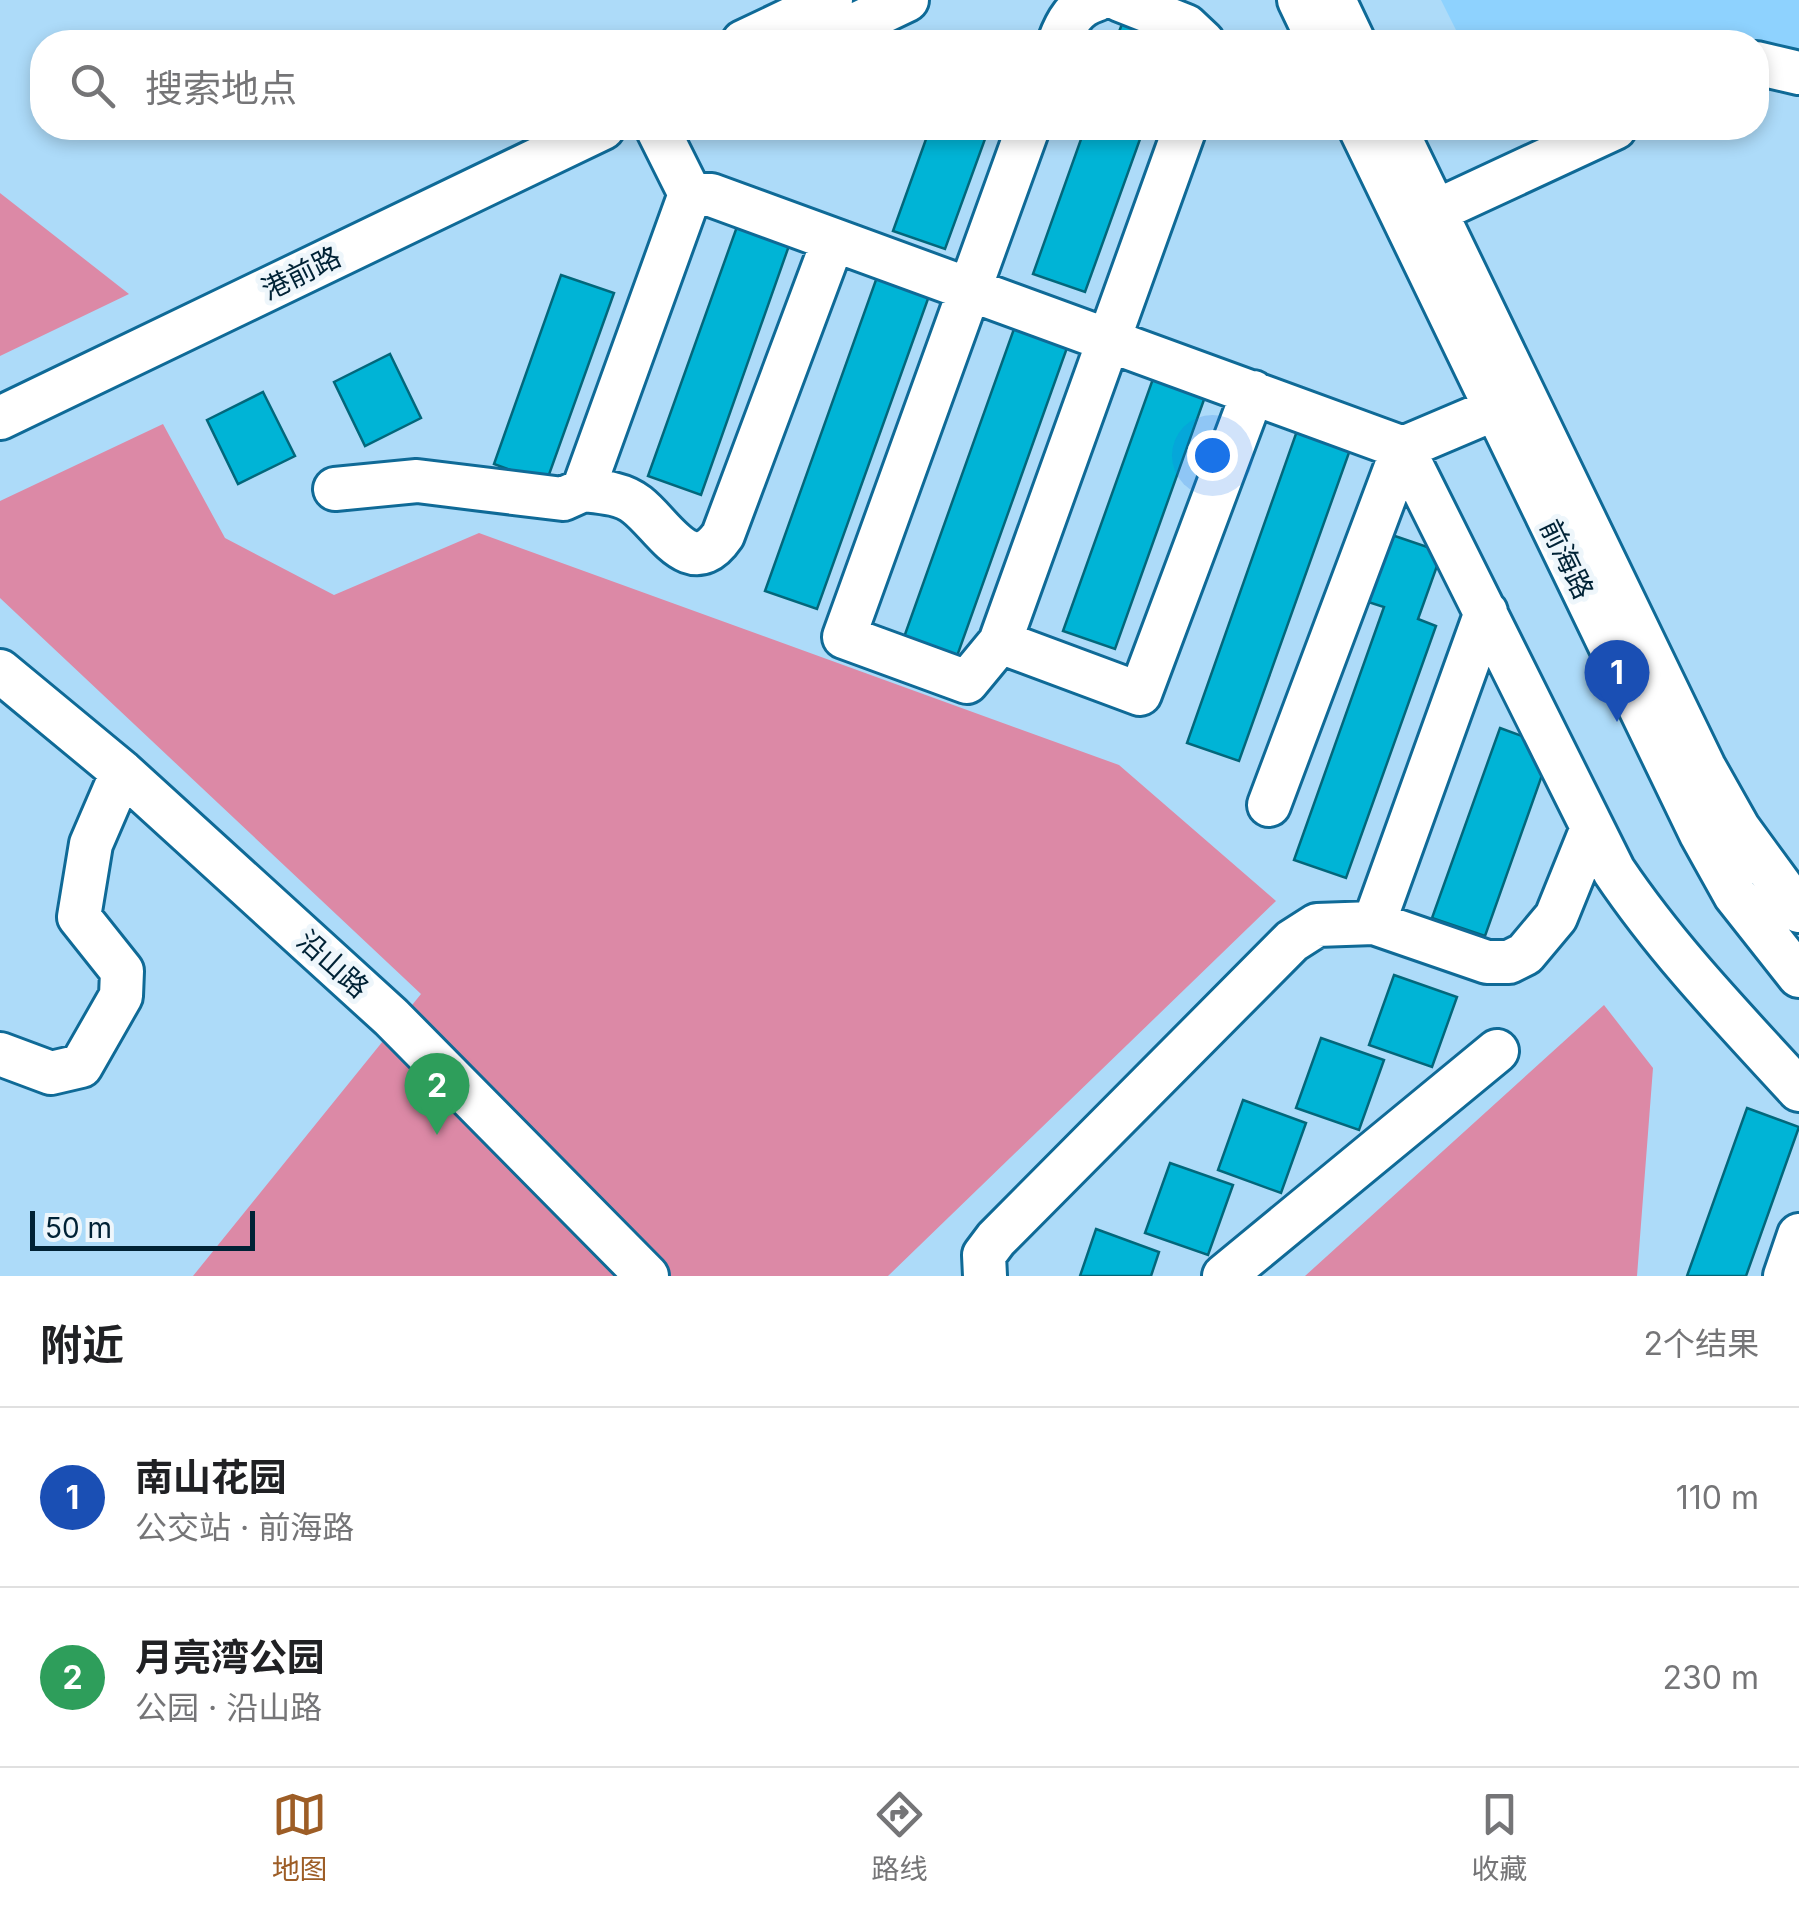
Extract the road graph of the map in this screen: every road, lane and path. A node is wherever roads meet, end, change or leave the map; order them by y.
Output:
1 (830, 0) edge
2 (907, 0) edge
3 (1096, 0) edge
4 (1120, 0) edge
5 (1298, 0) edge
6 (1334, 0) edge
7 (768, 30) edge
8 (844, 30) edge
9 (1064, 30) edge
10 (1190, 30) edge
11 (1313, 30) edge
12 (1348, 30) edge
13 (1769, 67) edge
14 (1799, 73) edge
15 (578, 140) edge
16 (664, 140) edge
17 (1024, 140) edge
18 (1181, 140) edge
19 (1366, 140) edge
20 (1402, 140) edge
21 (1589, 140) edge
22 (690, 194) junction
23 (1436, 211) junction
24 (832, 240) junction
25 (969, 290) junction
26 (1108, 340) junction
27 (1253, 392) junction
28 (1494, 409) junction
29 (0, 418) edge
30 (1403, 448) junction
31 (335, 489) dead end
32 (584, 490) junction
33 (1486, 612) junction
34 (1000, 642) junction
35 (0, 671) edge
36 (122, 772) junction
37 (1270, 804) dead end
38 (1592, 828) junction
39 (1799, 911) edge
40 (1374, 923) junction
41 (1799, 976) edge
42 (1497, 1050) dead end
43 (0, 1054) edge
44 (1799, 1090) edge
45 (1799, 1235) edge
46 (647, 1276) edge
47 (986, 1276) edge
48 (1224, 1276) edge
49 (1785, 1276) edge

1 - 7 street
2 - 8 street
3 - 9 street
4 - 10 street
5 - 11 street
6 - 12 street
13 - 14 street
15 - 29 street, 港前路
16 - 22 street
17 - 25 street
18 - 26 street
19 - 28 street, 前海路
20 - 23 street, 前海路
21 - 23 street
22 - 24 street
22 - 32 street
23 - 39 street, 前海路
24 - 25 street
24 - 32 street
25 - 26 street
25 - 34 street
26 - 27 street
26 - 34 street
27 - 30 street
27 - 34 street
28 - 30 street
28 - 41 street, 前海路
30 - 33 street
30 - 37 street
31 - 32 street
33 - 38 street
33 - 40 street
35 - 36 street, 沿山路
36 - 43 street
36 - 46 street, 沿山路
38 - 40 street
38 - 44 street
40 - 47 street
42 - 48 street
45 - 49 street

